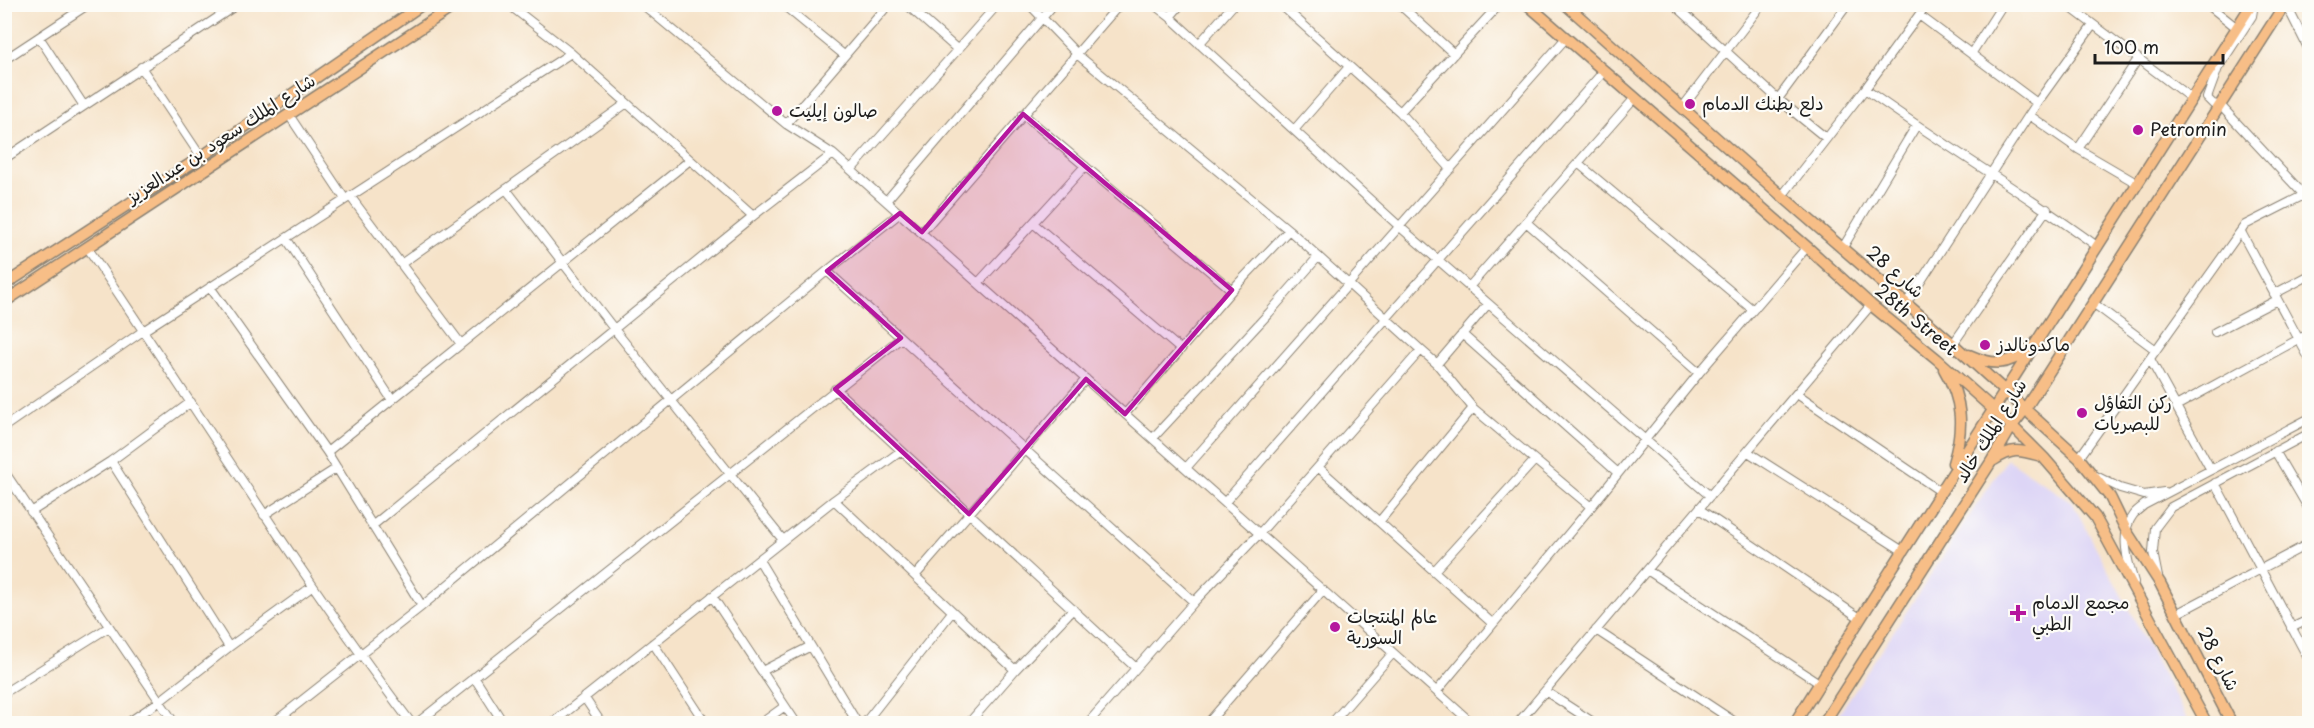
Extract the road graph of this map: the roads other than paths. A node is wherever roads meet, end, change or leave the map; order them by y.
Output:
1 (89, 4) edge
2 (238, 4) edge
3 (423, 4) edge
4 (457, 4) edge
5 (508, 4) edge
6 (642, 4) edge
7 (782, 4) edge
8 (889, 4) edge
9 (906, 4) edge
10 (998, 4) edge
11 (1029, 4) edge
12 (1054, 4) edge
13 (1120, 4) edge
14 (1153, 4) edge
15 (1181, 4) edge
16 (1234, 4) edge
17 (1280, 4) edge
18 (1400, 4) edge
19 (1500, 4) edge
20 (1527, 4) edge
21 (1565, 4) edge
22 (1674, 4) edge
23 (1762, 4) edge
24 (1848, 4) edge
25 (1927, 4) edge
26 (2003, 4) edge
27 (2066, 4) edge
28 (2207, 4) edge
29 (2253, 4) edge
30 (2285, 4) edge
31 (1919, 15) junction
32 (1170, 17) junction
33 (1042, 18) junction
34 (2093, 25) junction
35 (2237, 28) junction
36 (39, 37) junction
37 (1566, 38) junction
38 (1199, 44) junction
39 (958, 50) junction
40 (1726, 52) junction
41 (2310, 52) edge
42 (571, 53) junction
43 (1454, 54) junction
44 (1971, 54) junction
45 (844, 55) junction
46 (1078, 55) junction
47 (2138, 59) junction
48 (4, 60) edge
49 (141, 67) junction
50 (1349, 67) junction
51 (1604, 71) junction
52 (1865, 89) junction
53 (1635, 98) junction
54 (1778, 99) junction
55 (2192, 99) junction
56 (627, 103) junction
57 (2037, 103) junction
58 (84, 106) junction
59 (2220, 106) junction
60 (1682, 108) junction
61 (1400, 112) junction
62 (1023, 114) junction
63 (289, 115) junction
64 (2029, 116) junction
65 (786, 124) junction
66 (1916, 126) junction
67 (1294, 130) junction
68 (1826, 138) junction
69 (2078, 148) junction
70 (833, 154) junction
71 (201, 157) junction
72 (4, 159) edge
73 (690, 160) junction
74 (1578, 163) junction
75 (1084, 166) junction
76 (1451, 169) junction
77 (851, 170) junction
78 (1991, 175) junction
79 (2138, 183) junction
80 (506, 189) junction
81 (2307, 194) edge
82 (1782, 196) junction
83 (348, 198) junction
84 (886, 201) junction
85 (2310, 204) edge
86 (2047, 209) junction
87 (900, 213) junction
88 (753, 216) junction
89 (1526, 222) junction
90 (1033, 223) junction
91 (1400, 227) junction
92 (1289, 230) junction
93 (922, 232) junction
94 (2241, 232) junction
95 (286, 238) junction
96 (1807, 247) junction
97 (2098, 247) junction
98 (87, 248) junction
99 (1842, 249) junction
100 (1318, 257) junction
101 (1438, 260) junction
102 (562, 263) junction
103 (401, 264) junction
104 (827, 271) junction
105 (2310, 275) edge
106 (978, 283) junction
107 (1349, 284) junction
108 (4, 285) edge
109 (210, 287) junction
110 (1469, 287) junction
111 (1232, 290) junction
112 (2275, 297) junction
113 (4, 302) edge
114 (2093, 303) junction
115 (1488, 304) junction
116 (1906, 304) junction
117 (1871, 305) junction
118 (1754, 310) junction
119 (1386, 317) junction
120 (614, 329) junction
121 (143, 331) junction
122 (2215, 332) dead end
123 (2310, 333) edge
124 (1462, 334) junction
125 (901, 338) junction
126 (2298, 339) junction
127 (2036, 343) junction
128 (461, 344) junction
129 (1956, 347) junction
130 (1180, 349) junction
131 (1421, 350) junction
132 (2156, 350) junction
133 (1937, 359) junction
134 (2150, 359) junction
135 (2310, 360) edge
136 (1437, 364) junction
137 (1699, 373) junction
138 (1086, 380) junction
139 (2039, 385) junction
140 (835, 389) junction
141 (2005, 391) junction
142 (1797, 394) junction
143 (672, 399) junction
144 (392, 400) junction
145 (191, 402) junction
146 (2176, 406) junction
147 (1473, 408) junction
148 (1992, 408) junction
149 (2025, 409) junction
150 (1125, 414) junction
151 (2310, 418) edge
152 (2012, 426) junction
153 (4, 427) edge
154 (2046, 428) junction
155 (2310, 433) edge
156 (1152, 438) junction
157 (1645, 440) junction
158 (901, 451) junction
159 (1025, 451) junction
160 (2275, 451) junction
161 (327, 452) junction
162 (1748, 452) junction
163 (2044, 458) junction
164 (2079, 458) junction
165 (1535, 460) junction
166 (111, 461) junction
167 (1991, 462) junction
168 (1318, 467) junction
169 (337, 468) junction
170 (1186, 468) junction
171 (2211, 470) junction
172 (4, 471) edge
173 (729, 473) junction
174 (1618, 473) junction
175 (2093, 474) junction
176 (1948, 478) junction
177 (2215, 483) junction
178 (2173, 490) junction
179 (1940, 491) junction
180 (1710, 496) junction
181 (834, 500) junction
182 (1225, 502) junction
183 (1591, 507) junction
184 (1699, 509) junction
185 (2310, 511) edge
186 (31, 512) junction
187 (969, 514) junction
188 (264, 515) junction
189 (1379, 522) junction
190 (372, 526) junction
191 (2127, 532) junction
192 (1259, 534) junction
193 (783, 540) junction
194 (2310, 543) edge
195 (1903, 551) junction
196 (759, 561) junction
197 (2260, 569) junction
198 (1647, 570) junction
199 (1434, 571) junction
200 (915, 576) junction
201 (2160, 583) junction
202 (313, 586) junction
203 (1323, 590) junction
204 (712, 596) junction
205 (2140, 596) junction
206 (1194, 602) junction
207 (422, 606) junction
208 (1073, 609) junction
209 (952, 612) junction
210 (2176, 614) junction
211 (1860, 618) junction
212 (2310, 619) edge
213 (1493, 624) junction
214 (109, 627) junction
215 (2291, 628) junction
216 (1596, 630) junction
217 (654, 643) junction
218 (811, 646) junction
219 (229, 647) junction
220 (1394, 653) junction
221 (359, 654) junction
222 (2310, 662) edge
223 (1136, 668) junction
224 (1015, 670) junction
225 (762, 671) junction
226 (474, 677) junction
227 (1819, 684) junction
228 (6, 690) edge
229 (1545, 690) junction
230 (1437, 691) junction
231 (584, 697) junction
232 (160, 701) junction
233 (785, 706) junction
234 (126, 723) edge
235 (175, 723) edge
236 (272, 723) edge
237 (414, 723) edge
238 (504, 723) edge
239 (551, 723) edge
240 (602, 723) edge
241 (706, 723) edge
242 (760, 723) edge
243 (797, 723) edge
244 (858, 723) edge
245 (864, 723) edge
246 (968, 723) edge
247 (1087, 723) edge
248 (1207, 723) edge
249 (1331, 723) edge
250 (1473, 723) edge
251 (1517, 723) edge
252 (1596, 723) edge
253 (1738, 723) edge
254 (1794, 723) edge
255 (1823, 723) edge
256 (2207, 723) edge
257 (2232, 723) edge

1 - 36 street
2 - 49 street
3 - 71 main road, شارع الملك سعود بن عبدالعزيز
4 - 63 main road, شارع الملك سعود بن عبدالعزيز
5 - 42 street
6 - 65 street
7 - 45 street
8 - 45 street
9 - 39 street
10 - 39 street
11 - 33 street
12 - 33 street
13 - 46 street
14 - 32 street
15 - 32 street
16 - 38 street
17 - 50 street
18 - 43 street
19 - 43 street
20 - 37 main road, 28th Street
21 - 60 main road, شارع 28
22 - 40 street
23 - 40 street
24 - 54 street
25 - 31 street
26 - 44 street
27 - 34 street
28 - 35 street
29 - 35 main road, شارع الملك خالد
29 - 59 street
30 - 41 street
30 - 59 main road, شارع الملك خالد
31 - 44 street
31 - 52 street
32 - 38 street
33 - 46 street
33 - 84 street
34 - 47 street
34 - 57 street
35 - 55 main road, شارع الملك خالد
36 - 48 street
36 - 58 street
37 - 51 main road, 28th Street
37 - 76 street
38 - 67 street
39 - 77 street
40 - 54 street
40 - 60 street
42 - 56 street
42 - 83 street
43 - 61 street
44 - 57 street
45 - 65 street
46 - 62 street
46 - 92 street
47 - 55 street
47 - 69 street
49 - 58 street
49 - 71 street
50 - 61 street
50 - 67 street
51 - 53 main road, 28th Street
51 - 101 street
52 - 66 street
52 - 68 street
53 - 74 street
53 - 96 main road, 28th Street
54 - 68 street
55 - 79 main road, شارع الملك خالد
56 - 73 street
56 - 80 street
57 - 64 street
58 - 72 street
59 - 81 street
59 - 114 main road, شارع الملك خالد
60 - 82 main road, شارع 28
61 - 76 street
62 - 75 street
62 - 93 street
63 - 83 street
63 - 98 main road, شارع الملك سعود بن عبدالعزيز
64 - 69 street
64 - 78 street
65 - 70 street
66 - 78 street
66 - 99 street
67 - 91 street
68 - 82 street
69 - 79 street
70 - 77 street
70 - 88 street
71 - 108 main road, شارع الملك سعود بن عبدالعزيز
73 - 88 street
73 - 102 street
74 - 89 street
74 - 118 street
75 - 90 street
75 - 111 street
76 - 91 street
77 - 84 street
78 - 86 street
78 - 116 street
79 - 97 main road, شارع الملك خالد
80 - 102 street
80 - 103 street
81 - 85 street
81 - 94 street
82 - 99 main road, شارع 28
83 - 95 street
83 - 103 street
84 - 87 street
86 - 97 street
86 - 129 street
87 - 93 street
87 - 104 street
88 - 120 street
89 - 110 street
89 - 137 street
90 - 106 street
90 - 130 street
91 - 101 street
91 - 107 street
92 - 100 street
92 - 111 street
93 - 106 street
94 - 112 street
94 - 132 street
95 - 109 street
95 - 144 street
96 - 117 main road, 28th Street
96 - 118 street
97 - 127 main road, شارع الملك خالد
98 - 113 main road, شارع الملك سعود بن عبدالعزيز
98 - 121 street
99 - 116 main road, شارع 28
100 - 107 street
100 - 156 street
101 - 110 street
101 - 119 street
102 - 120 street
102 - 128 street
103 - 128 street
104 - 125 street
104 - 143 street
105 - 112 street
106 - 138 street
107 - 119 street
107 - 170 street
109 - 121 street
109 - 161 street
110 - 115 street
111 - 130 street
112 - 122 street
112 - 126 street
114 - 132 street
114 - 139 main road, شارع الملك خالد
115 - 124 street
115 - 157 street
116 - 129 main road, شارع 28
117 - 133 main road, 28th Street
117 - 142 street
118 - 137 street
119 - 131 street
119 - 182 street
120 - 143 street
120 - 190 street
121 - 145 street
121 - 153 street
123 - 126 street
124 - 136 street
124 - 174 street
125 - 140 street
125 - 159 street
126 - 135 street
126 - 146 street
127 - 129 main road
127 - 141 main road, شارع الملك خالد
128 - 144 street
129 - 141 main road, شارع 28
130 - 150 street
131 - 136 street
131 - 168 street
132 - 134 street
133 - 148 main road, 28th Street
133 - 176 main road
134 - 146 street
134 - 164 street
136 - 147 street
137 - 157 street
138 - 150 street
138 - 159 street
139 - 149 main road, شارع الملك خالد
139 - 154 main road
140 - 158 street
140 - 173 street
141 - 148 main road, شارع الملك خالد
141 - 149 main road, شارع 28
142 - 162 street
142 - 179 street
143 - 173 street
143 - 207 street
144 - 161 street
145 - 166 street
145 - 188 street
146 - 171 street
147 - 165 street
147 - 189 street
148 - 152 main road, 28th Street
148 - 176 main road, شارع الملك خالد
149 - 152 main road, شارع الملك خالد
149 - 154 main road, شارع 28
150 - 156 street
151 - 171 street
152 - 163 main road, 28th Street
152 - 167 main road, شارع الملك خالد
154 - 164 main road, شارع 28
155 - 160 street
156 - 170 street
157 - 174 street
157 - 180 street
158 - 181 street
158 - 187 street
159 - 187 street
159 - 206 street
160 - 177 street
160 - 185 street
161 - 169 street
162 - 180 street
162 - 195 street
163 - 167 main road
163 - 205 main road, 28th Street
164 - 175 main road, شارع 28
165 - 183 street
165 - 199 street
166 - 186 street
166 - 219 street
167 - 255 main road, شارع الملك خالد
168 - 189 street
168 - 192 street
169 - 188 street
169 - 190 street
170 - 182 street
171 - 178 street
172 - 186 street
173 - 193 street
173 - 226 street
174 - 183 street
175 - 178 street
175 - 191 main road, شارع 28
176 - 179 main road, شارع الملك خالد
177 - 197 street
177 - 201 street
178 - 191 street
179 - 195 main road, شارع الملك خالد
180 - 184 street
181 - 193 street
181 - 200 street
182 - 192 street
183 - 213 street
184 - 198 street
184 - 211 street
186 - 214 street
187 - 200 street
187 - 208 street
188 - 202 street
189 - 199 street
190 - 207 street
191 - 201 main road, شارع 28
191 - 205 street
192 - 203 street
192 - 206 street
193 - 196 street
194 - 197 street
195 - 211 main road, شارع الملك خالد
196 - 204 street
196 - 218 street
197 - 210 street
197 - 215 street
198 - 216 street
198 - 227 street
199 - 213 street
200 - 209 street
201 - 210 main road, شارع 28
202 - 219 street
202 - 221 street
203 - 220 street
203 - 248 street
204 - 217 street
204 - 225 street
205 - 256 main road, 28th Street
206 - 223 street
207 - 221 street
208 - 223 street
208 - 224 street
209 - 224 street
209 - 245 street
210 - 257 main road, شارع 28
211 - 227 main road, شارع الملك خالد
212 - 215 street
213 - 230 street
214 - 228 street
214 - 232 street
215 - 222 street
216 - 229 street
216 - 253 street
217 - 231 street
217 - 241 street
218 - 225 street
218 - 244 street
219 - 232 street
220 - 230 street
220 - 249 street
221 - 236 street
221 - 237 street
223 - 247 street
224 - 246 street
225 - 233 street
226 - 237 street
226 - 238 street
227 - 254 main road, شارع الملك خالد
229 - 251 street
229 - 252 street
230 - 250 street
231 - 239 street
231 - 240 street
232 - 234 street
232 - 235 street
233 - 242 street
233 - 243 street

